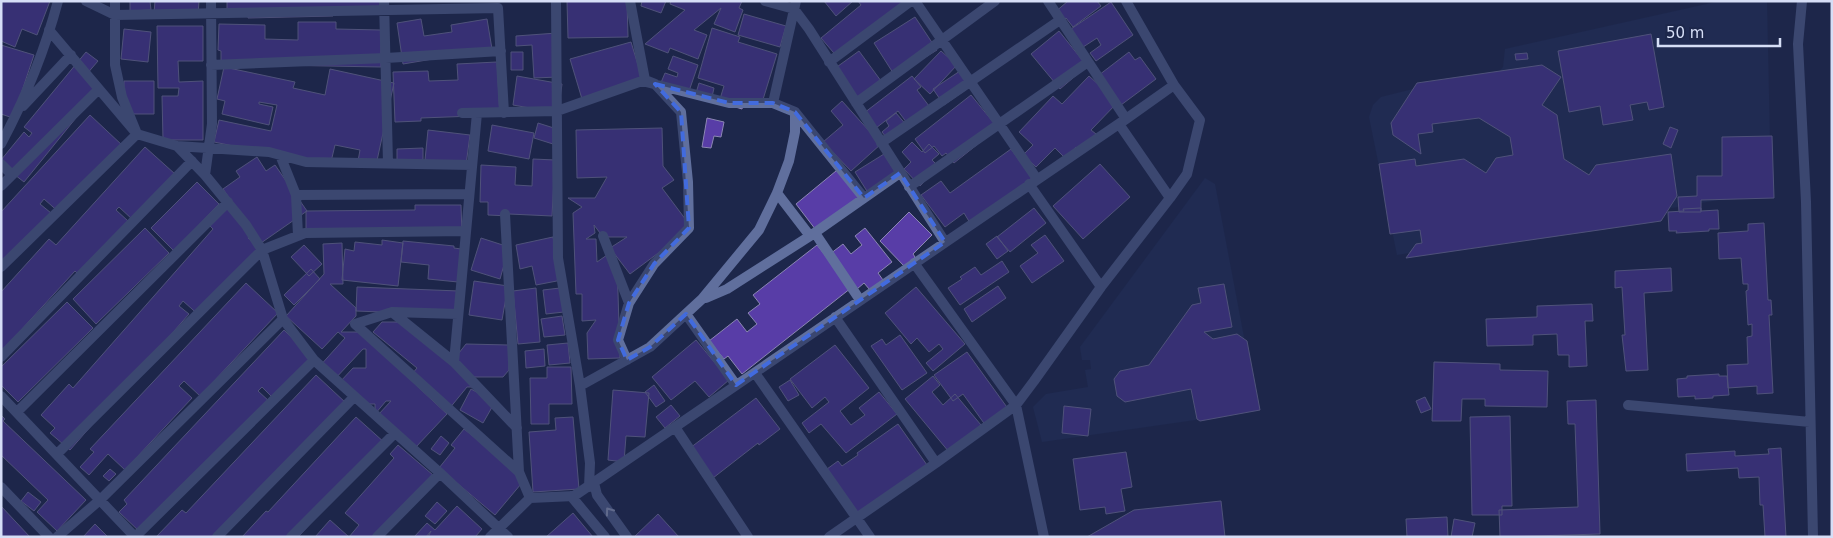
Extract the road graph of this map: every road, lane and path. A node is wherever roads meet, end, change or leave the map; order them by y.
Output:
1 (58, 1) edge
2 (86, 1) edge
3 (115, 1) edge
4 (211, 1) edge
5 (556, 1) edge
6 (630, 1) edge
7 (765, 1) edge
8 (911, 1) edge
9 (916, 1) edge
10 (995, 1) edge
11 (1048, 1) edge
12 (1126, 1) edge
13 (1802, 1) edge
14 (384, 5) edge
15 (795, 5) edge
16 (211, 14) junction
17 (115, 15) junction
18 (1060, 20) junction
19 (49, 30) junction
20 (942, 40) junction
21 (501, 51) junction
22 (71, 55) junction
23 (386, 58) junction
24 (829, 62) junction
25 (1088, 62) junction
26 (212, 65) junction
27 (970, 82) junction
28 (655, 84) junction
29 (1174, 85) junction
30 (99, 89) junction
31 (773, 103) junction
32 (856, 103) junction
33 (19, 110) junction
34 (556, 111) junction
35 (795, 112) junction
36 (462, 113) dead end
37 (504, 113) junction
38 (477, 114) junction
39 (1123, 121) junction
40 (999, 124) junction
41 (137, 134) junction
42 (881, 143) junction
43 (1, 144) edge
44 (177, 146) junction
45 (208, 150) junction
46 (280, 155) junction
47 (192, 161) junction
48 (388, 163) junction
49 (1, 164) edge
50 (472, 165) junction
51 (900, 173) junction
52 (12, 175) junction
53 (205, 175) junction
54 (1033, 182) junction
55 (1, 186) edge
56 (909, 187) junction
57 (777, 193) junction
58 (469, 194) junction
59 (296, 195) junction
60 (864, 198) junction
61 (1170, 198) junction
62 (228, 202) junction
63 (505, 214) dead end
64 (466, 231) junction
65 (298, 235) junction
66 (812, 235) junction
67 (603, 236) dead end
68 (945, 242) junction
69 (262, 250) junction
70 (914, 263) junction
71 (1, 267) edge
72 (1101, 287) junction
73 (702, 299) junction
74 (860, 300) junction
75 (629, 303) junction
76 (392, 312) junction
77 (458, 314) junction
78 (686, 314) junction
79 (835, 317) junction
80 (283, 319) junction
81 (1, 357) edge
82 (314, 360) junction
83 (627, 360) junction
84 (454, 362) junction
85 (755, 373) junction
86 (736, 385) junction
87 (580, 386) junction
88 (1, 396) edge
89 (354, 397) junction
90 (1016, 405) junction
91 (1628, 405) dead end
92 (16, 412) junction
93 (1810, 422) junction
94 (675, 427) junction
95 (517, 428) junction
96 (395, 433) junction
97 (57, 454) junction
98 (936, 463) junction
99 (519, 472) junction
100 (440, 473) junction
101 (591, 485) junction
102 (1, 487) edge
103 (571, 496) junction
104 (530, 498) junction
105 (101, 499) junction
106 (856, 518) junction
107 (499, 528) junction
108 (49, 537) edge
109 (57, 537) edge
110 (135, 537) edge
111 (217, 537) edge
112 (291, 537) edge
113 (377, 537) edge
114 (490, 537) edge
115 (508, 537) edge
116 (605, 537) edge
117 (627, 537) edge
118 (748, 537) edge
119 (828, 537) edge
120 (870, 537) edge
121 (1044, 537) edge
122 (1813, 537) edge

1 - 19 street
2 - 17 street
3 - 17 street
4 - 16 street
5 - 34 street
6 - 28 street
7 - 15 street
8 - 24 street
9 - 20 street
10 - 20 street
11 - 18 street
12 - 29 street
13 - 93 street
14 - 16 street
14 - 21 street
14 - 23 street
15 - 24 street
15 - 31 street
16 - 17 street
16 - 26 street
17 - 41 street
18 - 25 street
18 - 27 street
19 - 22 street
19 - 33 street
20 - 27 street
20 - 32 street
21 - 23 street
21 - 37 street
22 - 30 street
22 - 33 street
23 - 26 street
23 - 48 street
24 - 32 street
25 - 39 street
25 - 40 street
26 - 45 street
27 - 40 street
27 - 42 street
28 - 31 street
28 - 34 street
28 - 75 street
29 - 39 street
29 - 61 street
30 - 41 street
30 - 52 street
31 - 35 street
32 - 42 street
33 - 43 street
34 - 37 street
34 - 87 street
35 - 57 street
35 - 60 street
36 - 38 street
37 - 38 street
38 - 50 street
39 - 54 street
39 - 61 street
40 - 54 street
40 - 56 street
41 - 44 street
41 - 71 street
42 - 51 street
44 - 45 street
44 - 47 street
45 - 46 street
45 - 53 street
46 - 48 street
46 - 59 street
47 - 53 street
47 - 81 street
48 - 50 street
49 - 52 street
50 - 58 street
51 - 56 street
51 - 60 street
52 - 55 street
53 - 62 street
54 - 68 street
54 - 72 street
56 - 68 street
57 - 66 street
57 - 73 street
58 - 59 street
58 - 64 street
59 - 65 street
60 - 66 street
61 - 72 street
62 - 69 street
62 - 92 street
63 - 95 street
64 - 65 street
64 - 77 street
65 - 69 street
66 - 73 street
66 - 74 street
67 - 75 street
68 - 70 street
69 - 80 street
69 - 97 street
70 - 74 street
70 - 90 street
72 - 90 street
73 - 78 street
74 - 79 street
75 - 83 street
76 - 77 street
76 - 84 street
76 - 99 street
77 - 84 street
78 - 83 street
78 - 86 street
79 - 85 street
79 - 98 street
80 - 82 street
80 - 105 street
82 - 89 street
82 - 110 street
83 - 87 street
84 - 95 street
85 - 86 street
85 - 106 street
86 - 94 street
87 - 101 street
88 - 92 street
89 - 96 street
89 - 111 street
90 - 98 street
90 - 121 street
91 - 93 street
92 - 97 street
93 - 122 street
94 - 101 street
94 - 118 street
95 - 99 street
96 - 100 street
96 - 112 street
97 - 105 street
98 - 106 street
99 - 104 street
100 - 107 street
100 - 113 street
101 - 103 street
117 -> 101 street
102 - 108 street
103 - 104 street
103 - 116 street
104 - 107 street
105 - 109 street
105 - 110 street
106 - 119 street
106 - 120 street
107 - 114 street
107 - 115 street

